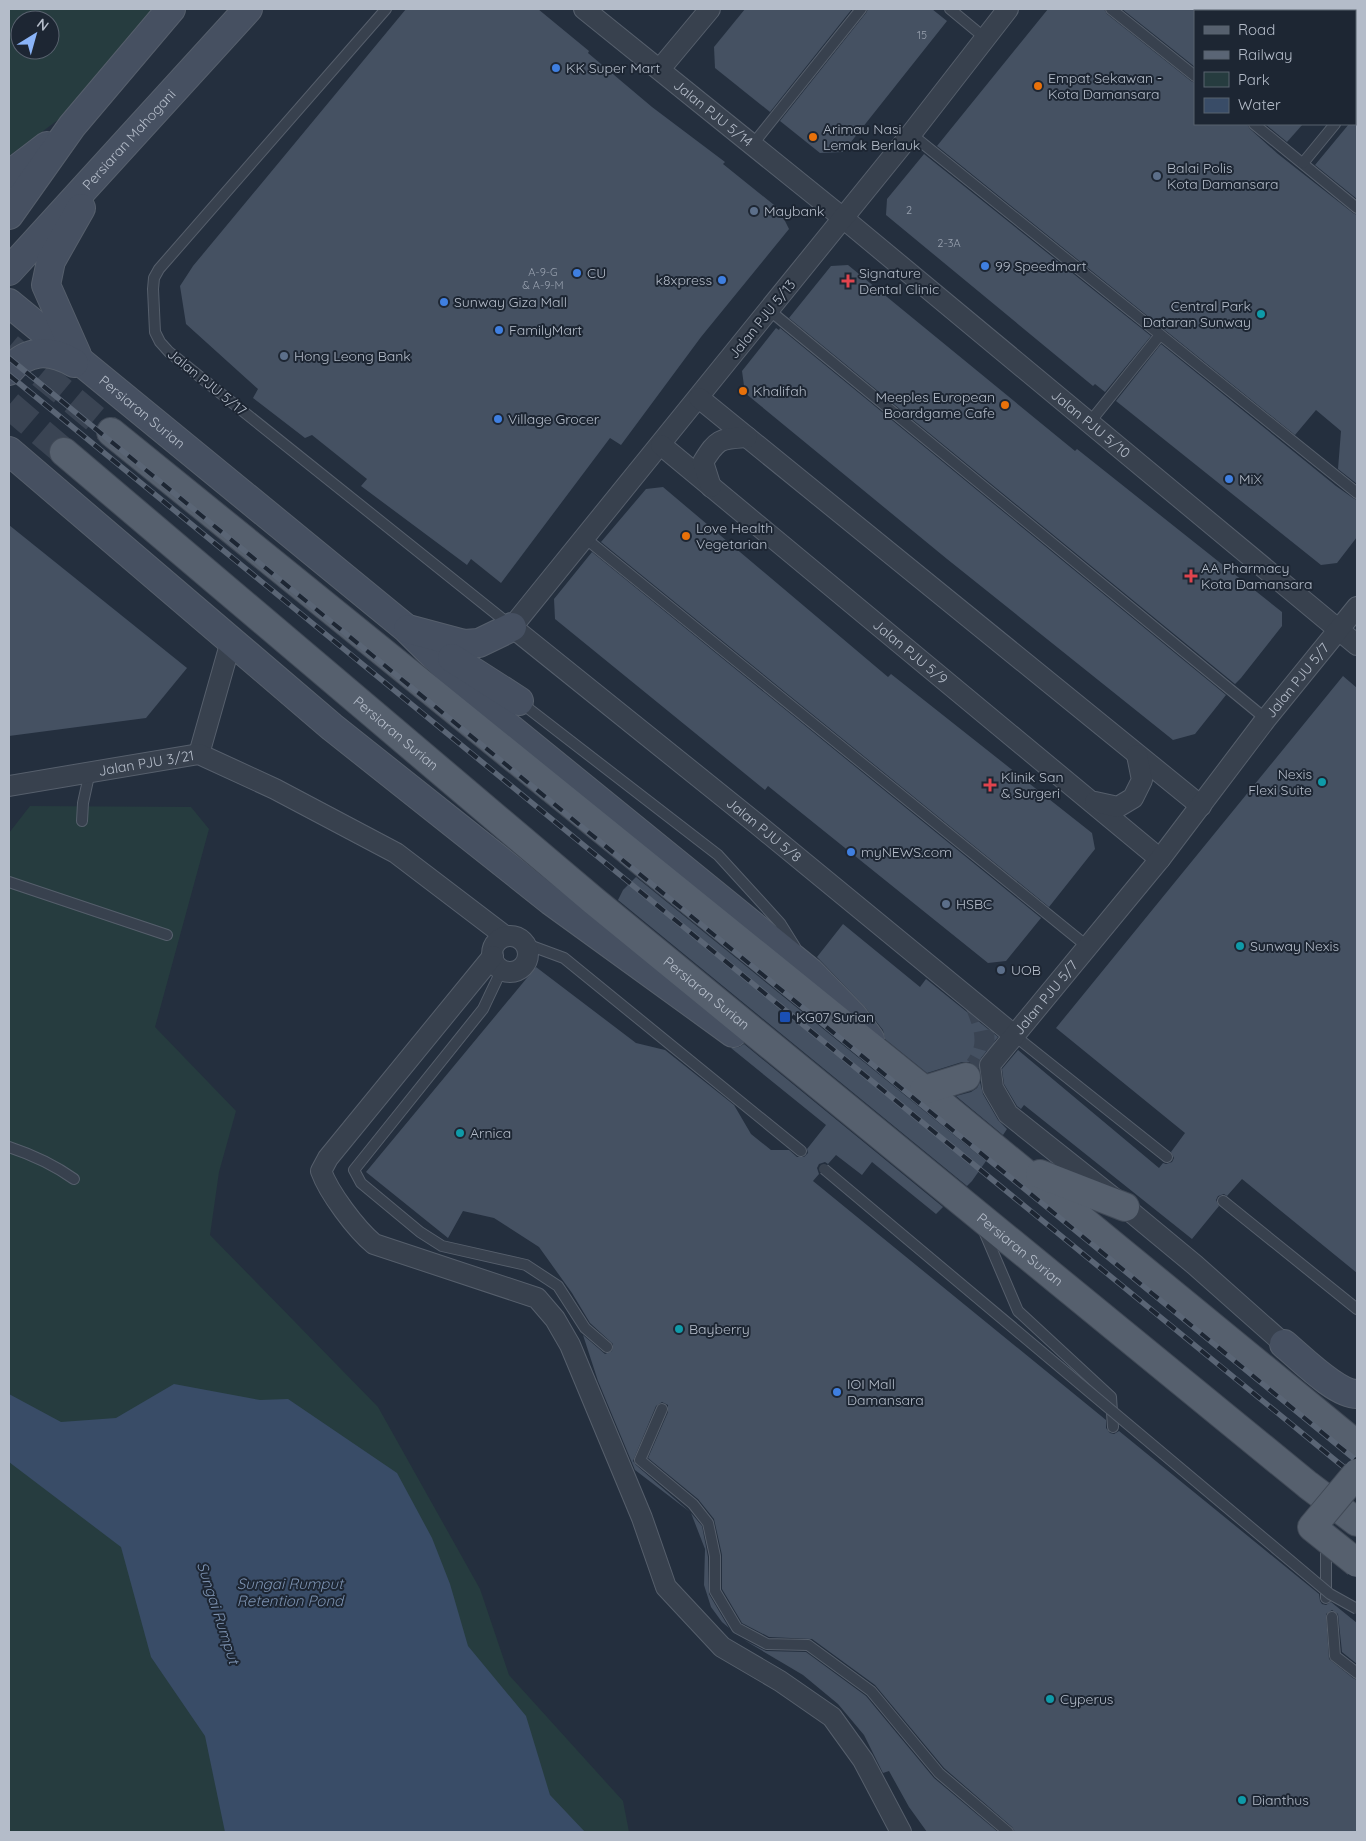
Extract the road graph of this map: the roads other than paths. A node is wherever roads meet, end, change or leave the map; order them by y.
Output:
1 (171, 9) edge
2 (248, 9) edge
3 (386, 9) edge
4 (584, 9) edge
5 (710, 9) edge
6 (861, 9) edge
7 (950, 9) edge
8 (1008, 9) edge
9 (1111, 9) edge
10 (984, 38) junction
11 (660, 70) junction
12 (1194, 75) edge
13 (162, 104) junction
14 (1255, 125) edge
15 (1334, 125) edge
16 (72, 126) junction
17 (911, 134) junction
18 (753, 144) junction
19 (1303, 163) junction
20 (9, 175) edge
21 (1357, 208) edge
22 (9, 214) edge
23 (843, 218) junction
24 (9, 271) edge
25 (9, 303) edge
26 (769, 310) junction
27 (1160, 335) junction
28 (79, 361) junction
29 (9, 371) edge
30 (102, 379) junction
31 (699, 398) junction
32 (1090, 422) junction
33 (111, 432) tunnel mouth
34 (747, 437) junction
35 (660, 446) junction
36 (11, 450) edge
37 (64, 452) tunnel mouth
38 (711, 487) junction
39 (1357, 493) edge
40 (585, 538) junction
41 (1357, 607) edge
42 (512, 627) junction
43 (407, 629) junction
44 (1339, 630) junction
45 (231, 641) junction
46 (1357, 645) edge
47 (519, 701) joint
48 (1266, 719) junction
49 (199, 754) junction
50 (1138, 755) junction
51 (90, 771) junction
52 (9, 786) edge
53 (1093, 802) junction
54 (1201, 806) junction
55 (82, 821) dead end
56 (1160, 858) junction
57 (9, 882) edge
58 (167, 935) dead end
59 (505, 936) junction
60 (526, 944) junction
61 (1088, 947) junction
62 (497, 963) junction
63 (810, 972) junction
64 (1014, 1036) junction
65 (882, 1057) junction
66 (970, 1071) tunnel mouth
67 (808, 1076) junction
68 (924, 1090) junction
69 (9, 1147) edge
70 (801, 1150) dead end
71 (1167, 1157) dead end
72 (1015, 1164) junction
73 (824, 1169) dead end
74 (74, 1180) dead end
75 (1072, 1195) dead end
76 (1223, 1201) dead end
77 (1125, 1207) junction
78 (977, 1214) junction
79 (1357, 1309) edge
80 (1284, 1344) joint
81 (607, 1347) dead end
82 (1357, 1394) edge
83 (662, 1409) dead end
84 (1113, 1426) dead end
85 (1357, 1444) edge
86 (1357, 1474) edge
87 (1312, 1498) junction
88 (1357, 1522) edge
89 (1357, 1563) edge
90 (1326, 1598) dead end
91 (1357, 1609) edge
92 (1332, 1617) dead end
93 (1357, 1673) edge
94 (901, 1832) edge
95 (1008, 1832) edge

1 - 16 main road
2 - 13 main road, Persiaran Mahogani
3 - 42 lane, Jalan PJU 5/17
4 - 11 street, Jalan PJU 5/14
5 - 11 street
6 - 18 lane
7 - 10 lane
8 - 10 street, Jalan PJU 5/13
9 - 12 lane
10 - 17 street, Jalan PJU 5/13
11 - 18 street, Jalan PJU 5/14
13 - 24 main road, Persiaran Mahogani
13 - 28 main road
14 - 19 lane
15 - 19 lane
16 - 20 main road
16 - 22 main road
17 - 23 street, Jalan PJU 5/13
17 - 27 lane
18 - 23 street, Jalan PJU 5/14
19 - 21 lane
23 - 26 street, Jalan PJU 5/13
23 - 32 street, Jalan PJU 5/10
25 - 28 main road, Persiaran Surian
26 - 31 street, Jalan PJU 5/13
26 - 48 lane
27 - 32 lane
27 - 39 lane
28 - 30 main road, Persiaran Surian
29 - 30 main road
30 - 43 main road, Persiaran Surian
31 - 34 street
31 - 35 street, Jalan PJU 5/13
32 - 44 street, Jalan PJU 5/10
33 - 65 main road, Persiaran Surian
34 - 38 street
34 - 50 street
35 - 38 street, Jalan PJU 5/9
35 - 40 street, Jalan PJU 5/13
36 - 45 main road, Persiaran Surian
37 - 67 main road, Persiaran Surian
38 - 53 street, Jalan PJU 5/9
40 - 42 street, Jalan PJU 5/13
40 - 61 lane
41 - 44 street, Jalan PJU 5/7
42 - 43 main road
42 - 64 street, Jalan PJU 5/8
43 - 47 main road
43 - 63 main road, Persiaran Surian
44 - 46 street, Jalan PJU 5/10
44 - 48 street, Jalan PJU 5/7
45 - 49 street
45 - 67 main road, Persiaran Surian
47 - 63 lane
48 - 54 street, Jalan PJU 5/7
49 - 51 street, Jalan PJU 3/21
49 - 59 street, Jalan PJU 3/21
50 - 53 street
50 - 54 street
51 - 52 street, Jalan PJU 3/21
51 - 55 lane
53 - 56 street, Jalan PJU 5/9
54 - 56 street, Jalan PJU 5/7
56 - 61 street, Jalan PJU 5/7
57 - 58 lane
59 - 60 street
59 - 62 street
60 - 62 street
60 - 70 lane
61 - 64 street, Jalan PJU 5/7
62 - 81 lane
62 - 94 street
63 - 65 main road, Persiaran Surian
64 - 71 lane
64 - 77 street, Jalan PJU 5/7
65 - 68 main road, Persiaran Surian
66 - 68 main road
67 - 78 main road, Persiaran Surian
68 - 72 main road, Persiaran Surian
69 - 74 lane
72 - 75 lane
72 - 77 main road
72 - 85 main road, Persiaran Surian
73 - 91 lane, bridge
76 - 79 lane
77 - 80 street, Jalan PJU 5/7
78 - 84 lane
78 - 87 main road, Persiaran Surian
80 - 82 main road
83 - 95 lane
86 - 89 main road, bridge
87 - 88 main road, Persiaran Surian
87 - 90 lane
92 - 93 lane

